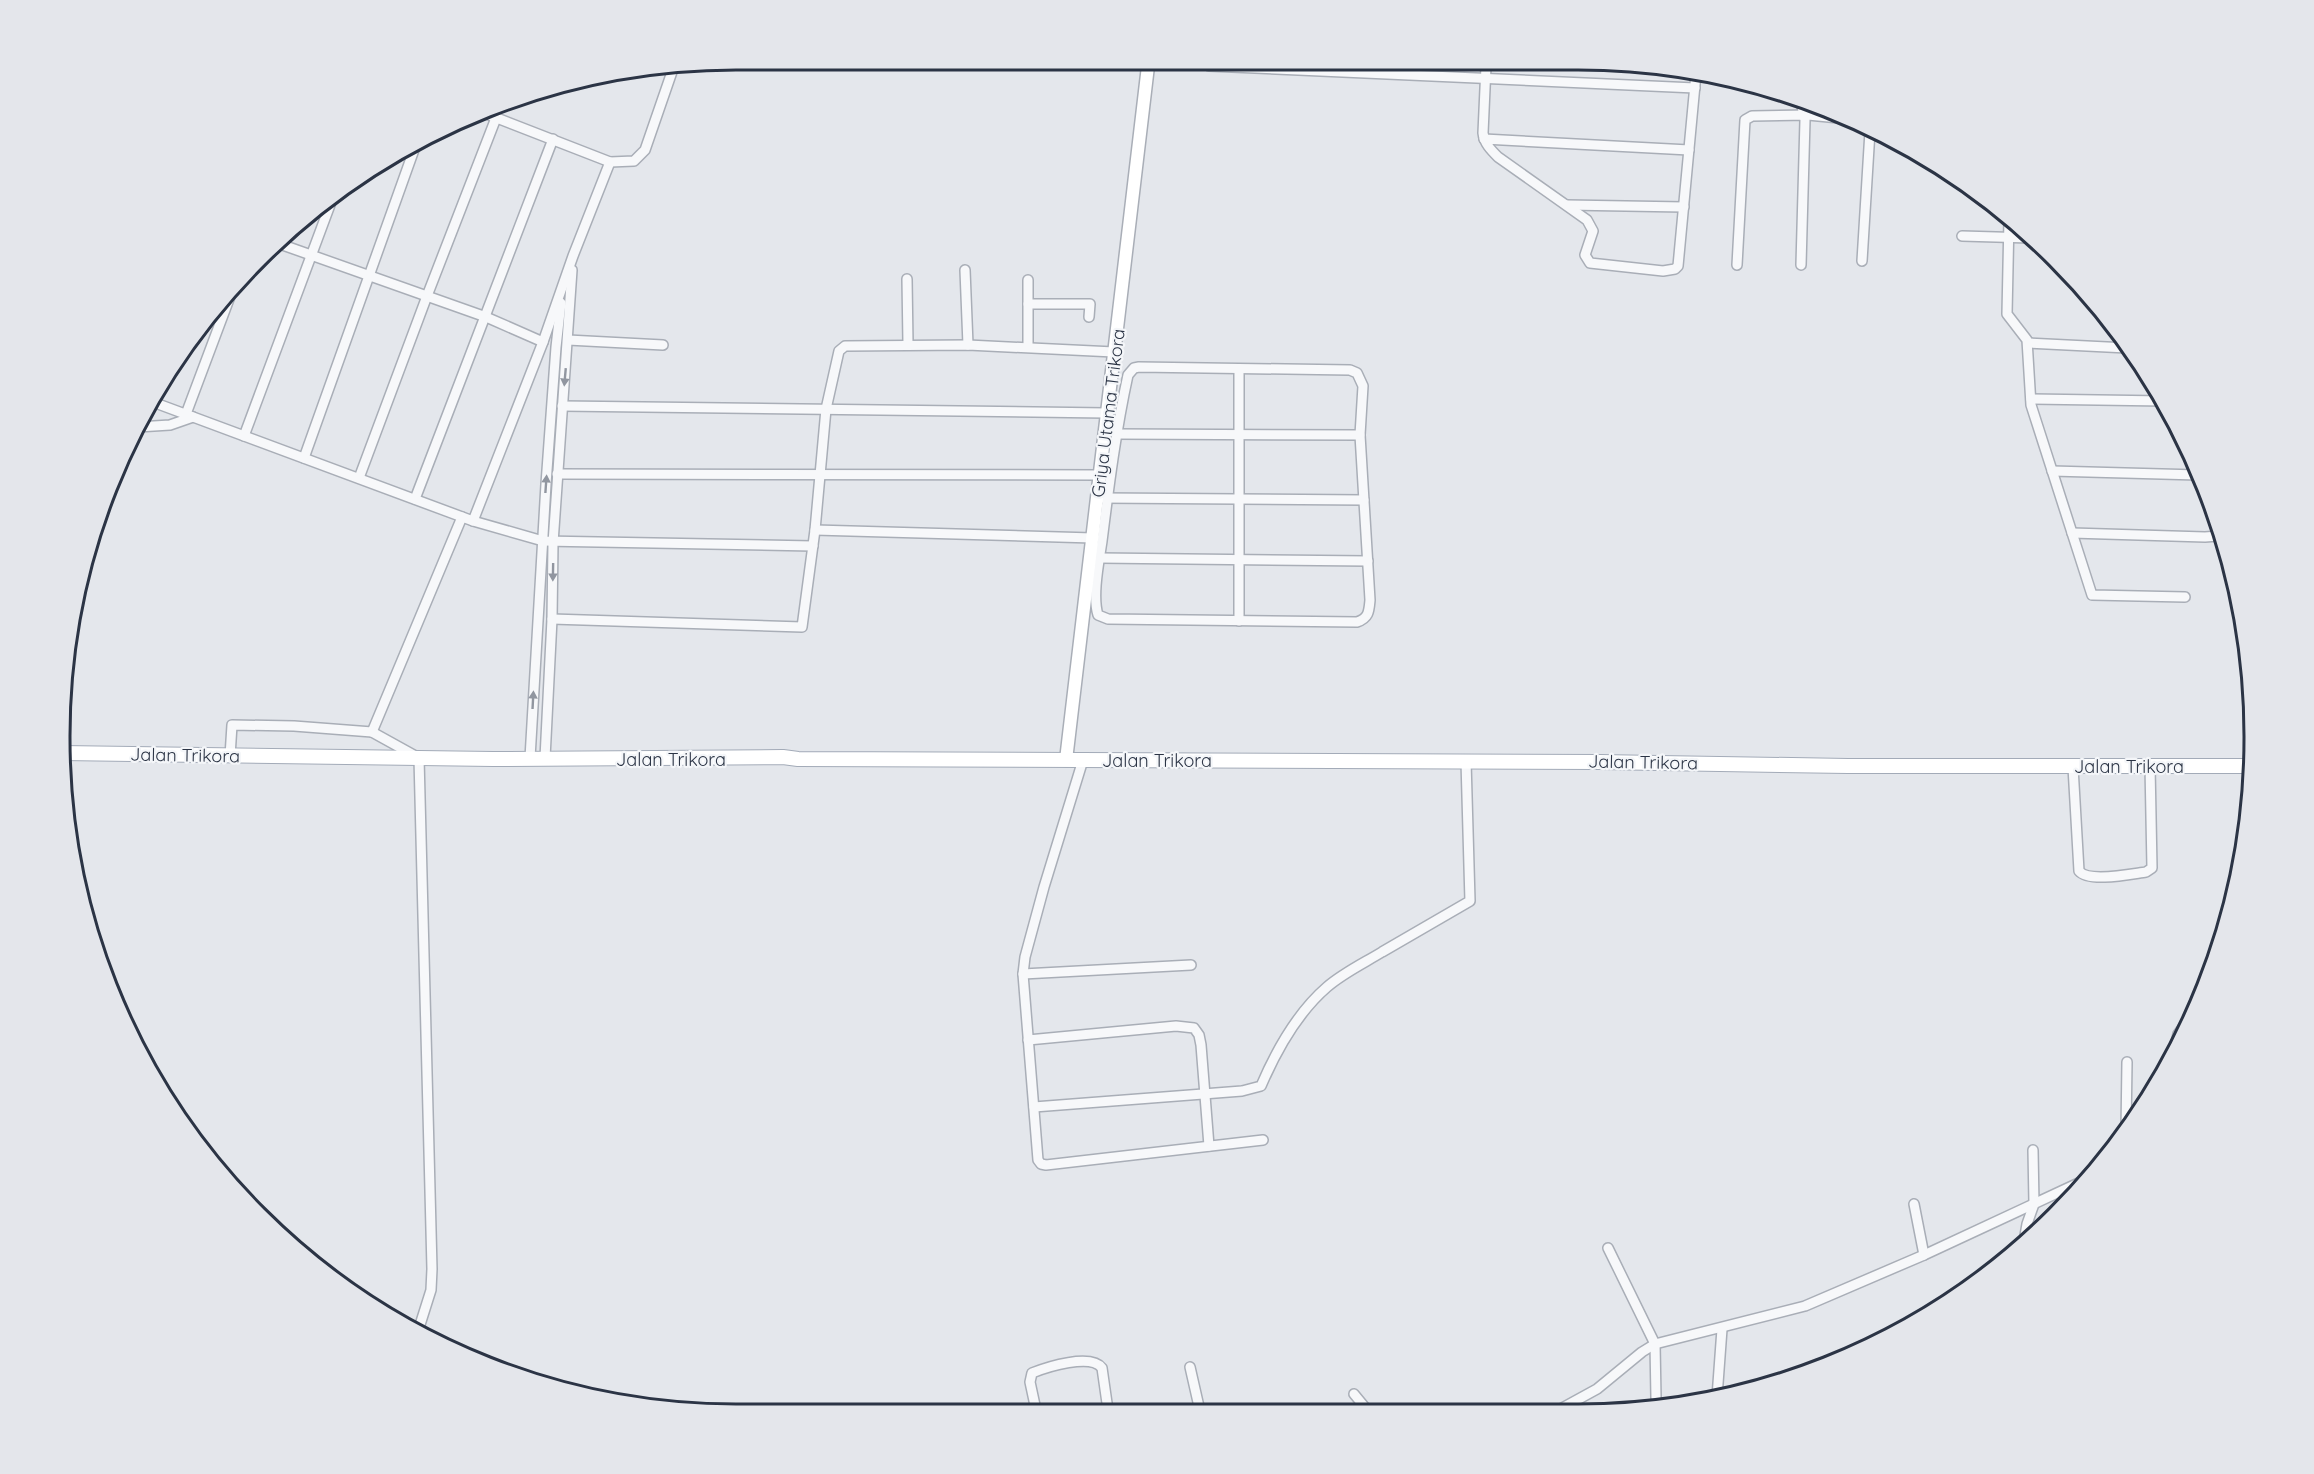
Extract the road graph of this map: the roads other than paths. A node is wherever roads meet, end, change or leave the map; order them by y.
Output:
1 (1148, 70) edge
2 (1326, 70) edge
3 (1486, 70) edge
4 (671, 74) edge
5 (1485, 78) junction
6 (1695, 81) edge
7 (1695, 88) junction
8 (1803, 110) edge
9 (1807, 112) edge
10 (1805, 117) junction
11 (496, 118) joint
12 (1823, 118) edge
13 (1870, 138) edge
14 (1484, 139) junction
15 (553, 140) junction
16 (1689, 150) junction
17 (412, 156) edge
18 (610, 162) junction
19 (1567, 205) junction
20 (1684, 207) junction
21 (327, 211) edge
22 (2009, 230) edge
23 (1962, 237) dead end
24 (2009, 237) junction
25 (2017, 237) edge
26 (287, 246) edge
27 (311, 255) junction
28 (573, 256) junction
29 (1862, 261) dead end
30 (1737, 265) dead end
31 (1801, 265) dead end
32 (965, 270) dead end
33 (369, 275) junction
34 (906, 279) dead end
35 (1028, 280) dead end
36 (564, 283) junction
37 (426, 296) junction
38 (1028, 304) junction
39 (226, 310) edge
40 (486, 317) junction
41 (1089, 317) dead end
42 (568, 340) junction
43 (543, 342) junction
44 (2028, 343) junction
45 (908, 344) junction
46 (663, 345) dead end
47 (968, 345) junction
48 (1028, 347) junction
49 (2117, 348) edge
50 (1114, 352) junction
51 (1239, 369) junction
52 (2031, 399) junction
53 (2151, 400) edge
54 (160, 405) edge
55 (562, 406) junction
56 (826, 409) junction
57 (1106, 413) junction
58 (190, 416) junction
59 (148, 426) edge
60 (1116, 434) junction
61 (1239, 434) junction
62 (1360, 435) junction
63 (244, 436) junction
64 (304, 458) junction
65 (2052, 471) junction
66 (819, 473) junction
67 (557, 474) junction
68 (1100, 475) junction
69 (2190, 475) edge
70 (359, 478) junction
71 (1102, 498) junction
72 (1239, 498) junction
73 (415, 499) junction
74 (1364, 500) junction
75 (462, 517) junction
76 (473, 522) junction
77 (815, 530) junction
78 (2072, 533) junction
79 (2212, 536) edge
80 (1093, 538) junction
81 (548, 542) junction
82 (813, 546) junction
83 (1100, 558) junction
84 (1239, 560) junction
85 (1368, 561) junction
86 (2185, 597) dead end
87 (552, 619) junction
88 (1239, 621) junction
89 (372, 732) junction
90 (71, 753) edge
91 (230, 756) junction
92 (530, 758) junction
93 (545, 758) junction
94 (419, 759) junction
95 (1066, 760) junction
96 (1083, 760) junction
97 (1466, 761) junction
98 (2073, 766) junction
99 (2150, 766) junction
100 (2243, 766) edge
101 (1191, 965) dead end
102 (1023, 974) junction
103 (1028, 1040) junction
104 (2127, 1062) dead end
105 (1204, 1093) junction
106 (1034, 1107) junction
107 (2126, 1114) edge
108 (1263, 1140) dead end
109 (1209, 1146) junction
110 (2033, 1150) dead end
111 (2066, 1189) edge
112 (1914, 1204) dead end
113 (2034, 1204) junction
114 (2026, 1228) edge
115 (1608, 1248) dead end
116 (1924, 1256) junction
117 (421, 1323) edge
118 (1722, 1329) junction
119 (1655, 1344) junction
120 (1190, 1368) dead end
121 (1719, 1388) edge
122 (1354, 1394) dead end
123 (1656, 1398) dead end
124 (1035, 1404) edge
125 (1107, 1404) edge
126 (1198, 1404) edge
127 (1362, 1404) edge
128 (1570, 1404) edge

1 - 50 street, Griya Utama Trikora
2 - 5 street
3 - 5 street
4 - 18 street
5 - 7 street
5 - 14 street
6 - 7 street
7 - 16 street
8 - 10 street
9 - 10 street
10 - 12 street
10 - 30 street
10 - 31 street
11 - 15 street
11 - 37 street
13 - 29 street
14 - 16 street
14 - 19 street
15 - 18 street
15 - 40 street
16 - 20 street
17 - 33 street
18 - 28 street
19 - 20 street
19 - 20 street
21 - 27 street
22 - 24 street
23 - 24 street
24 - 25 street
24 - 44 street
26 - 27 street
27 - 33 street
27 - 63 street
28 - 36 street
28 - 42 street
32 - 47 street
33 - 37 street
33 - 64 street
34 - 45 street
35 - 38 street
36 - 43 street
81 -> 36 street
37 - 40 street
37 - 70 street
38 - 41 street
38 - 48 street
39 - 58 street
40 - 43 street
40 - 73 street
42 - 46 street
42 -> 55 street
43 - 76 street
44 - 49 street
44 - 52 street
45 - 47 street
45 - 56 street
47 - 48 street
48 - 50 street
50 - 57 street, Griya Utama Trikora
51 - 60 street
51 - 61 street
51 - 62 street
52 - 53 street
52 - 65 street
54 - 58 street
55 - 56 street
55 - 67 street
56 - 57 street
56 - 66 street
57 - 68 street, Griya Utama Trikora
58 - 59 street
58 - 63 street
60 - 61 street
60 - 71 street
61 - 62 street
61 - 72 street
62 - 74 street
63 - 64 street
64 - 70 street
65 - 69 street
65 - 78 street
66 - 67 street
66 - 68 street
66 - 77 street
67 - 81 street
68 - 71 street, Griya Utama Trikora
70 - 73 street
71 - 72 street
71 - 80 street, Griya Utama Trikora
71 - 83 street
72 - 74 street
72 - 84 street
73 - 75 street
74 - 85 street
75 - 76 street
75 - 89 street
76 - 81 street
77 - 80 street
77 - 82 street
78 - 79 street
78 - 86 street
80 - 95 street, Griya Utama Trikora
81 - 82 street
81 -> 87 street
92 -> 81 street
82 - 87 street
83 - 84 street
83 - 88 street
84 - 85 street
84 - 88 street
85 - 88 street
87 - 93 street
89 - 91 street
89 - 94 street
90 - 91 main road, Jalan Trikora
91 - 94 main road, Jalan Trikora
92 - 93 main road, Jalan Trikora
92 - 94 main road, Jalan Trikora
93 - 95 main road, Jalan Trikora
94 - 117 street
95 - 96 main road, Jalan Trikora
96 - 97 main road, Jalan Trikora
96 - 102 street
97 - 98 main road, Jalan Trikora
97 - 105 street
98 - 99 main road, Jalan Trikora
98 - 99 street
99 - 100 main road, Jalan Trikora
101 - 102 street
102 - 103 street
103 - 105 street
103 - 106 street
104 - 107 street
105 - 106 street
105 - 109 street
106 - 109 street
108 - 109 street
110 - 113 street
111 - 113 street
112 - 116 street
113 - 114 street
113 - 116 street
115 - 119 street
116 - 118 street
118 - 119 street
118 - 121 street
119 - 123 street
119 - 128 street
120 - 126 street
122 - 127 street
124 - 125 street

